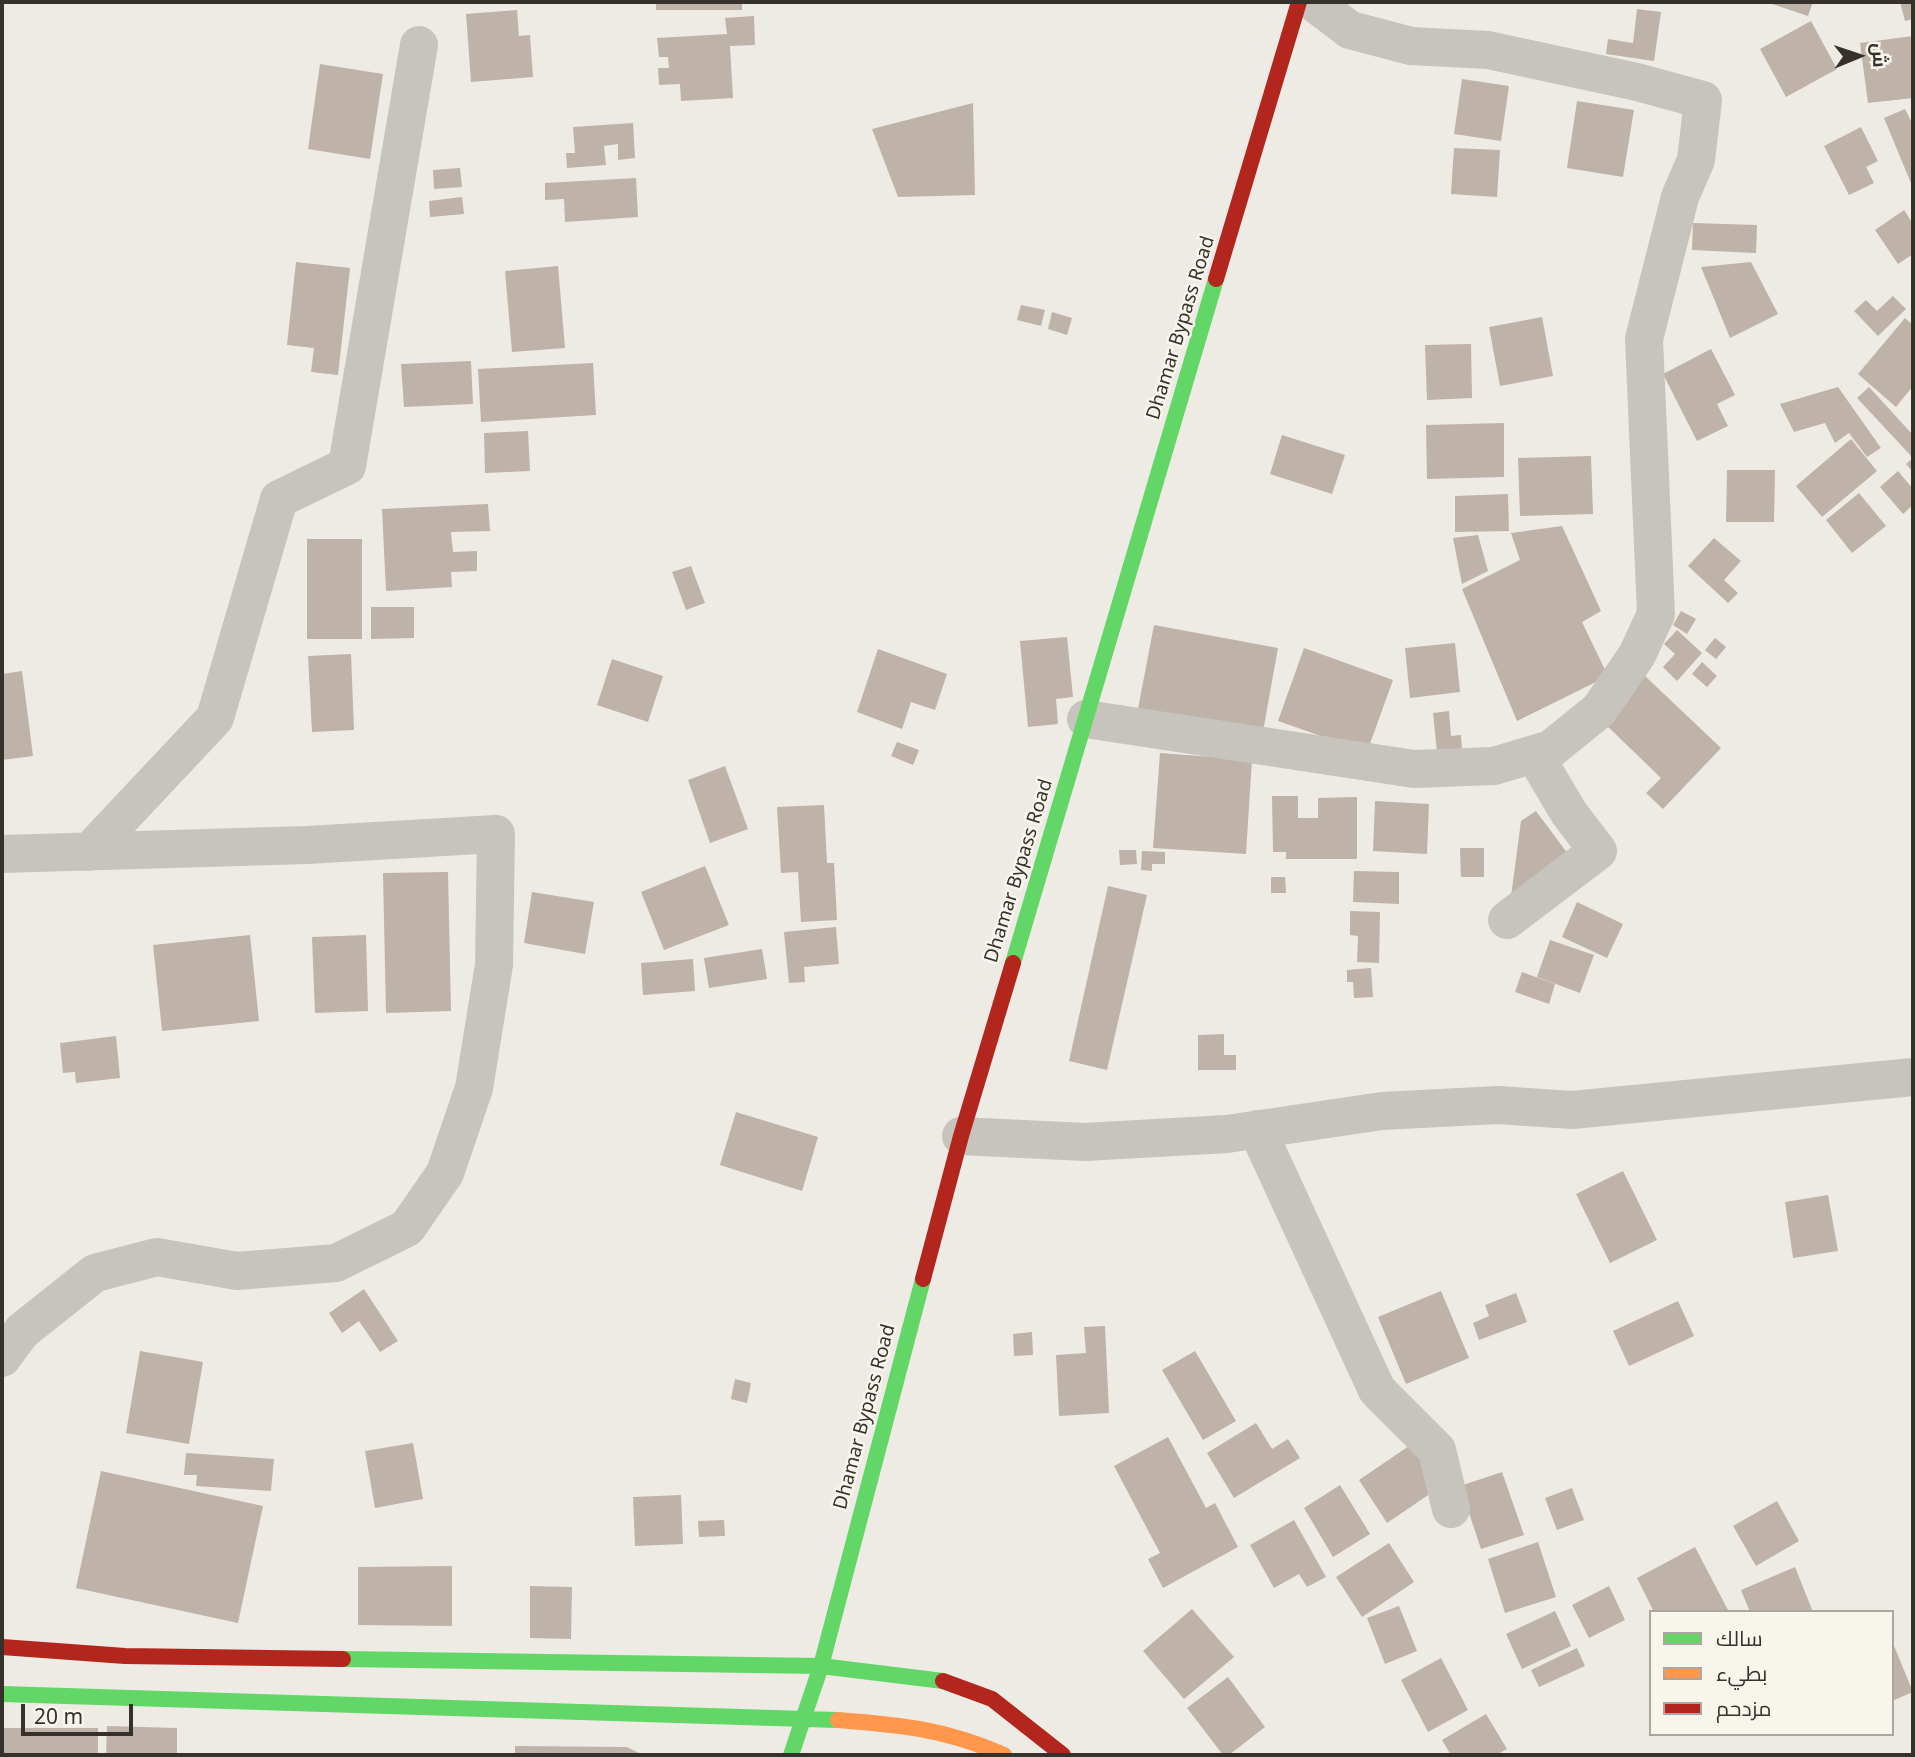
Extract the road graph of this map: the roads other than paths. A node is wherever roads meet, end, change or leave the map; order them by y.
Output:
1 (1299, 2) edge
2 (1313, 2) edge
3 (419, 45) dead end
4 (1086, 719) junction
5 (1534, 754) junction
6 (89, 852) junction
7 (2, 855) edge
8 (1507, 920) dead end
9 (1913, 1077) edge
10 (1257, 1129) junction
11 (961, 1136) junction
12 (2, 1358) edge
13 (1451, 1509) dead end
14 (2, 1647) edge
15 (821, 1666) junction
16 (2, 1694) edge
17 (804, 1717) junction
18 (791, 1755) edge
19 (1004, 1755) edge
20 (1063, 1755) edge

1 - 4 street, Dhamar Bypass Road
2 - 5 street
3 - 6 street
4 - 5 street
4 - 11 street, Dhamar Bypass Road
5 - 8 street
6 - 7 street
6 - 12 street
9 - 10 street
10 - 11 street
10 - 13 street
11 - 15 street, Dhamar Bypass Road
14 - 15 street
15 - 17 street, Dhamar Bypass Road
15 - 20 street
16 - 17 street
17 - 18 street, Dhamar Bypass Road
17 - 19 street

